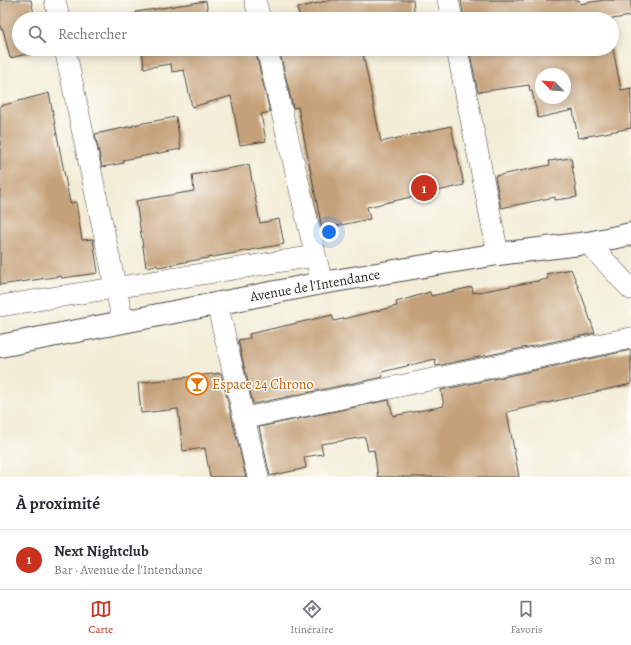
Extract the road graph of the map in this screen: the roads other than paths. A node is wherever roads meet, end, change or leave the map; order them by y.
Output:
1 (56, 0) edge
2 (255, 0) edge
3 (448, 0) edge
4 (58, 12) edge
5 (258, 12) edge
6 (451, 12) edge
7 (66, 56) edge
8 (269, 56) edge
9 (459, 56) edge
10 (631, 234) edge
11 (588, 243) junction
12 (498, 254) junction
13 (315, 256) junction
14 (322, 282) junction
15 (115, 287) junction
16 (631, 289) edge
17 (217, 302) junction
18 (0, 306) edge
19 (123, 322) junction
20 (631, 338) edge
21 (0, 346) edge
22 (245, 418) junction
23 (258, 477) edge

1 - 4 street
2 - 5 street
3 - 6 street
7 - 15 street
8 - 13 street
9 - 12 street
10 - 11 main road, Avenue de l'Intendance
11 - 12 main road, Avenue de l'Intendance
11 - 16 street
12 - 14 main road, Avenue de l'Intendance
13 - 14 street
13 - 15 street
14 - 17 main road, Avenue de l'Intendance
15 - 18 street
15 - 19 street
17 - 19 main road, Avenue de l'Intendance
17 - 22 street
19 - 21 main road, Avenue de l'Intendance
20 - 22 street
22 - 23 street

